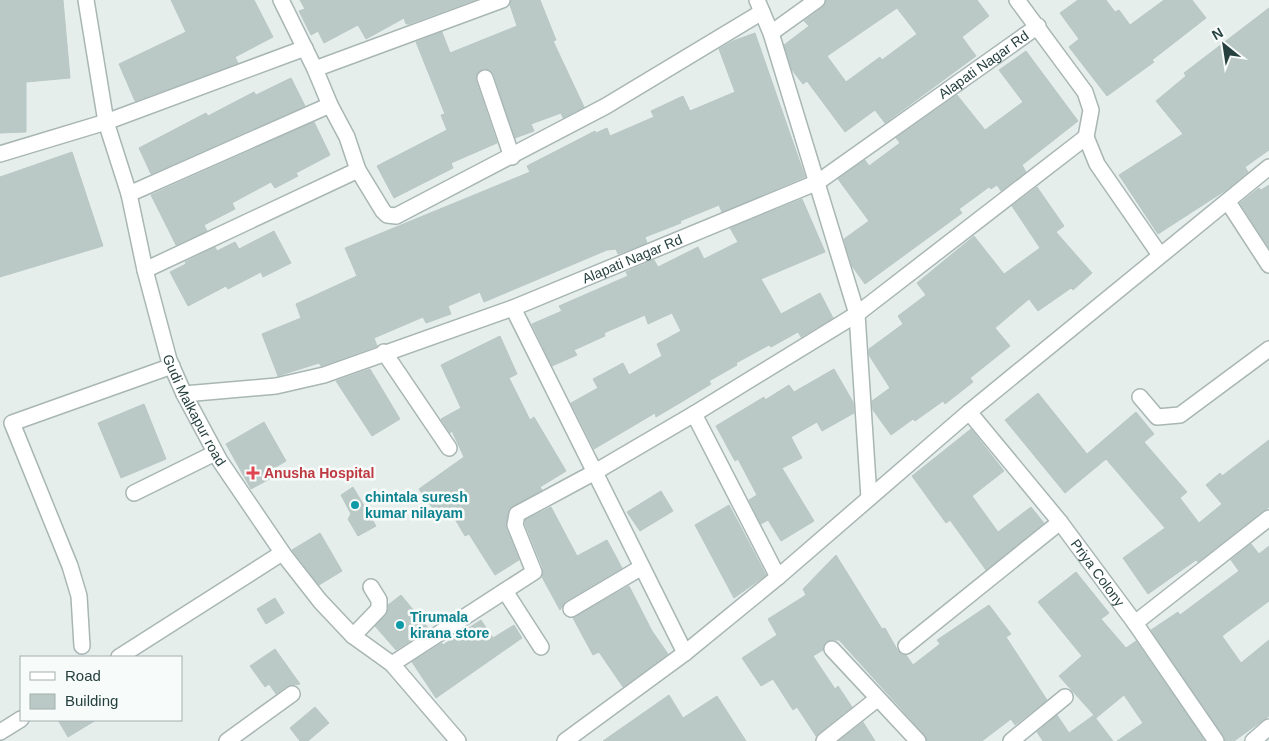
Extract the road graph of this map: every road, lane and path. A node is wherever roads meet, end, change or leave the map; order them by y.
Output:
1 (86, 0) edge
2 (281, 0) edge
3 (502, 0) edge
4 (817, 0) edge
5 (1017, 0) edge
6 (760, 6) edge
7 (1038, 26) junction
8 (771, 33) junction
9 (305, 48) junction
10 (316, 69) junction
11 (485, 78) dead end
12 (330, 105) junction
13 (106, 122) junction
14 (1086, 137) junction
15 (0, 154) edge
16 (512, 157) junction
17 (1269, 168) edge
18 (358, 170) junction
19 (818, 182) junction
20 (129, 194) junction
21 (1228, 202) junction
22 (1160, 255) junction
23 (1269, 265) edge
24 (145, 270) junction
25 (513, 308) junction
26 (857, 314) junction
27 (1269, 349) edge
28 (384, 352) junction
29 (172, 366) junction
30 (184, 394) junction
31 (1140, 397) dead end
32 (969, 412) junction
33 (694, 414) junction
34 (6, 425) edge
35 (449, 448) dead end
36 (215, 452) junction
37 (595, 472) junction
38 (134, 493) dead end
39 (869, 498) junction
40 (1269, 518) edge
41 (1060, 522) junction
42 (282, 553) junction
43 (642, 567) junction
44 (778, 577) junction
45 (371, 587) dead end
46 (505, 591) junction
47 (570, 609) dead end
48 (1136, 623) junction
49 (353, 636) junction
50 (82, 646) dead end
51 (906, 646) dead end
52 (542, 647) dead end
53 (832, 649) dead end
54 (684, 653) junction
55 (121, 656) edge
56 (392, 664) junction
57 (292, 694) dead end
58 (1065, 697) dead end
59 (877, 699) junction
60 (20, 719) edge
61 (1269, 727) edge
62 (0, 732) edge
63 (227, 741) edge
64 (458, 741) edge
65 (565, 741) edge
66 (824, 741) edge
67 (918, 741) edge
68 (1011, 741) edge
69 (1216, 741) edge
70 (1253, 741) edge

1 - 13 street, Gudi Malkapur road
2 - 9 street
3 - 10 street
4 - 8 street
5 - 7 street
6 - 8 street
6 - 16 street
7 - 14 street
7 - 19 street, Alapati Nagar Rd
8 - 19 street
9 - 10 street
9 - 13 street
10 - 12 street
11 - 16 street
12 - 18 street
12 - 20 street
13 - 15 street
13 - 20 street, Gudi Malkapur road
14 - 22 street
14 - 26 street
16 - 18 street
17 - 21 street
18 - 24 street
19 - 25 street, Alapati Nagar Rd
19 - 26 street
20 - 24 street, Gudi Malkapur road
21 - 22 street
21 - 23 street
22 - 32 street
24 - 29 street, Gudi Malkapur road
25 - 28 street, Alapati Nagar Rd
25 - 37 street
26 - 33 street
26 - 39 street
27 - 31 street
28 - 30 street, Alapati Nagar Rd
28 - 35 street
29 - 30 street, Gudi Malkapur road
29 - 34 street
30 - 36 street, Gudi Malkapur road
32 - 39 street
32 - 41 street, Priya Colony
33 - 37 street
33 - 44 street
34 - 50 street
36 - 38 street
36 - 42 street, Gudi Malkapur road
37 - 43 street
37 - 46 street
39 - 44 street
40 - 48 street
41 - 48 street, Priya Colony
41 - 51 street
42 - 49 street, Gudi Malkapur road
42 - 55 street
43 - 47 street
43 - 54 street
44 - 54 street
45 - 49 street
46 - 52 street
46 - 56 street
48 - 69 street, Priya Colony
49 - 56 street, Gudi Malkapur road
53 - 59 street
54 - 65 street
56 - 64 street, Gudi Malkapur road
57 - 63 street
58 - 68 street
59 - 66 street
59 - 67 street
60 - 62 street
61 - 70 street

